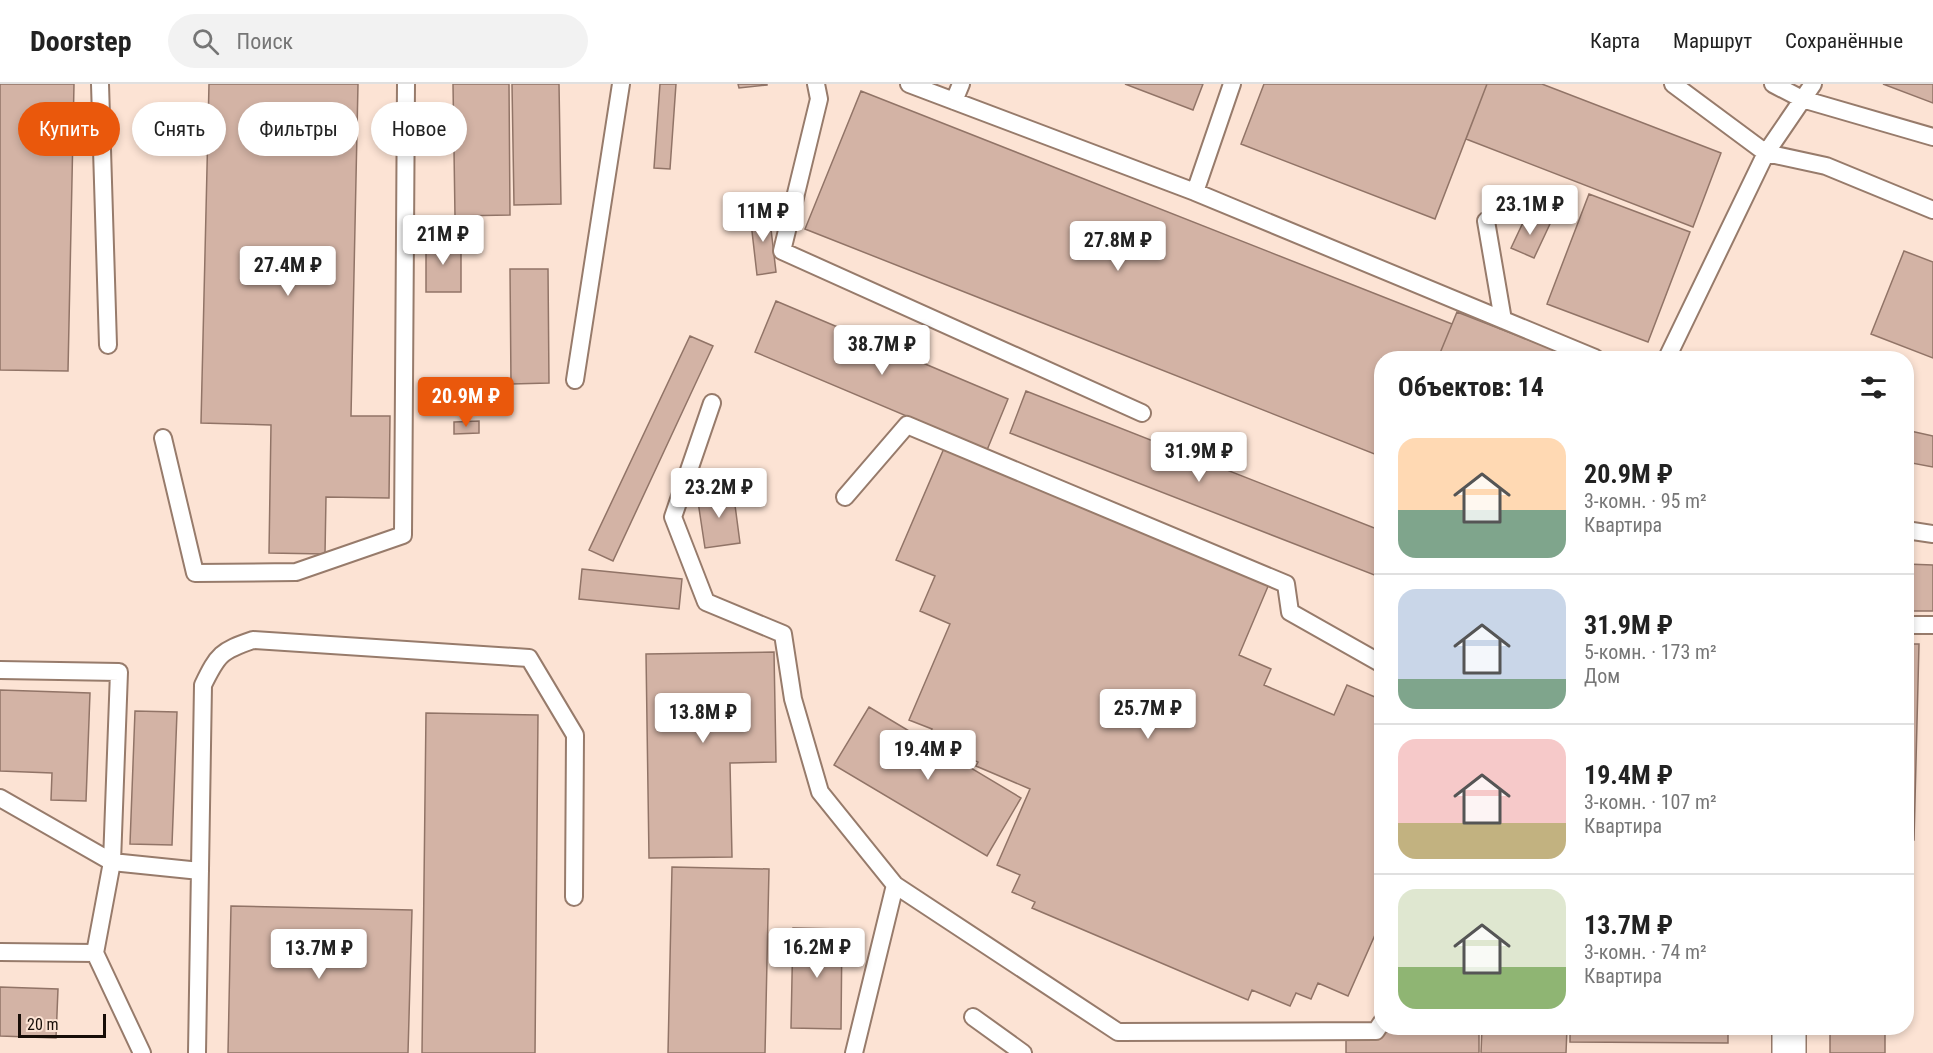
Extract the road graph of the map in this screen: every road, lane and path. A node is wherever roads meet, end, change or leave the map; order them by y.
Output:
1 (100, 84) edge
2 (406, 84) edge
3 (621, 84) edge
4 (816, 84) edge
5 (909, 84) edge
6 (961, 84) edge
7 (1233, 84) edge
8 (1673, 84) edge
9 (1773, 84) edge
10 (1814, 84) edge
11 (1802, 99) junction
12 (954, 101) junction
13 (1933, 137) edge
14 (1766, 153) junction
15 (1195, 192) junction
16 (1933, 210) edge
17 (1486, 221) dead end
18 (1503, 320) junction
19 (108, 345) dead end
20 (1578, 351) edge
21 (1670, 351) edge
22 (575, 380) dead end
23 (712, 403) dead end
24 (1142, 413) dead end
25 (163, 438) dead end
26 (845, 497) dead end
27 (1914, 531) edge
28 (1933, 534) edge
29 (1914, 625) edge
30 (1933, 626) edge
31 (1374, 659) edge
32 (0, 670) edge
33 (0, 798) edge
34 (112, 862) junction
35 (200, 870) junction
36 (895, 885) junction
37 (574, 897) dead end
38 (0, 952) edge
39 (95, 953) junction
40 (973, 1017) dead end
41 (1374, 1031) edge
42 (1789, 1035) edge
43 (141, 1053) edge
44 (197, 1053) edge
45 (854, 1053) edge
46 (1023, 1053) edge
47 (1789, 1053) edge

1 - 19 lane
2 - 25 lane
3 - 22 lane
4 - 24 lane
5 - 12 lane
6 - 12 lane
7 - 15 lane
8 - 14 lane
9 - 11 lane
10 - 11 lane
11 - 13 lane
11 - 14 lane
12 - 15 lane
14 - 16 lane
14 - 21 lane
15 - 18 lane
17 - 18 lane
18 - 20 lane
23 - 36 lane
26 - 31 lane
27 - 28 lane
29 - 30 lane
32 - 34 lane
33 - 34 lane
34 - 35 lane
34 - 39 lane
35 - 37 lane
35 - 44 lane
36 - 41 lane
36 - 45 lane
38 - 39 lane
39 - 43 lane
40 - 46 lane
42 - 47 street

